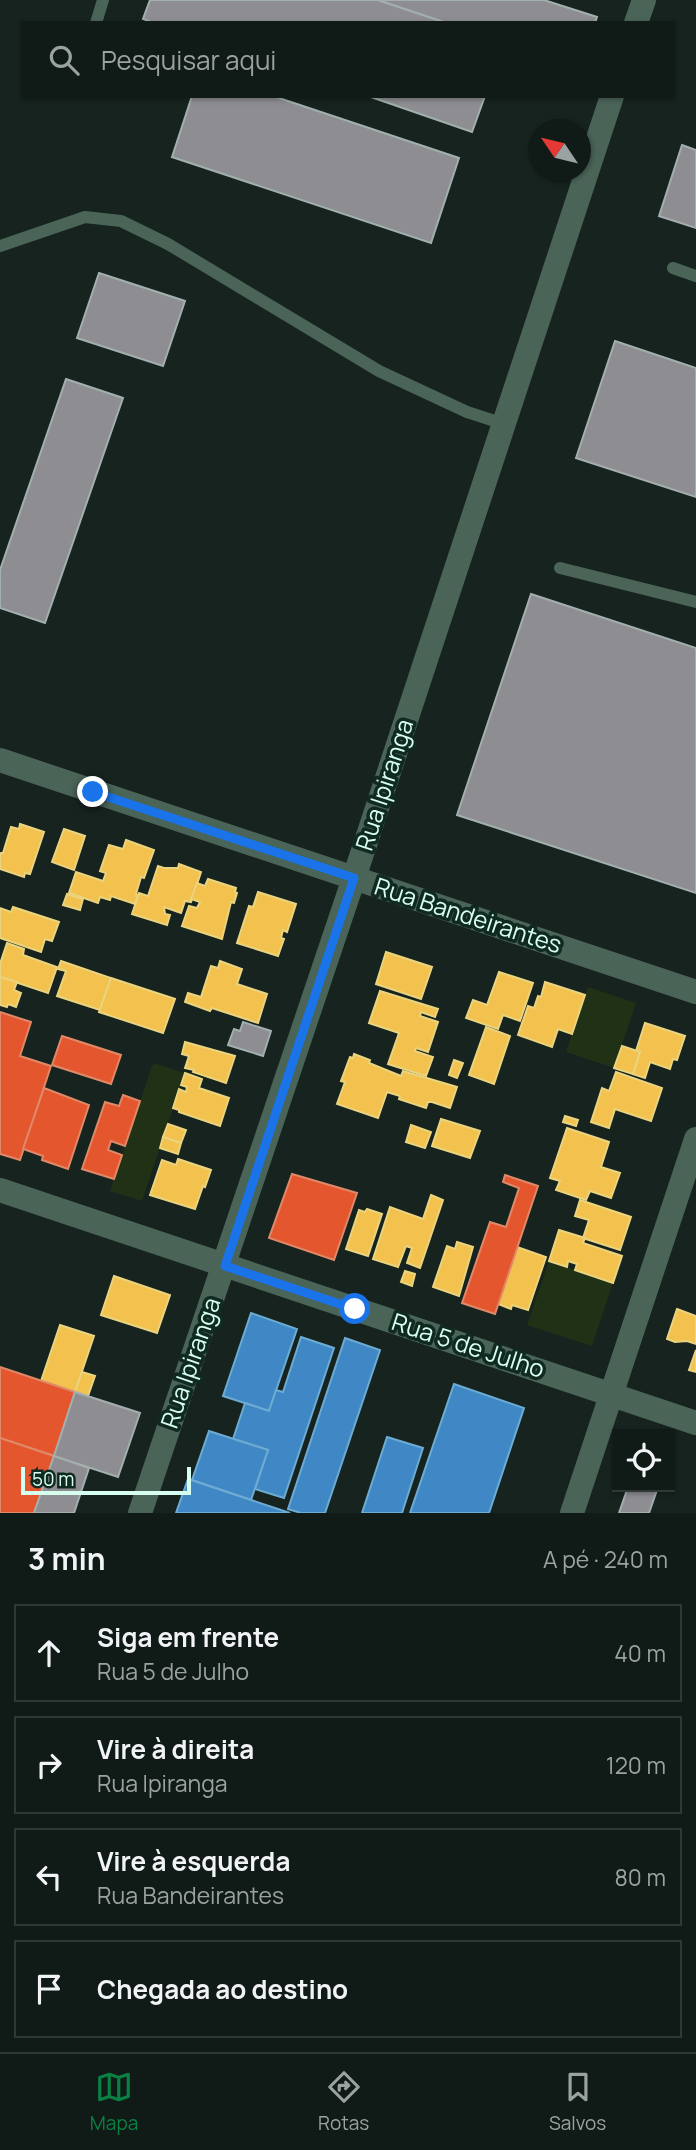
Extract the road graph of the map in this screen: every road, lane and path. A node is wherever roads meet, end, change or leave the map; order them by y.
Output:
1 (103, 0) edge
2 (644, 0) edge
3 (97, 21) edge
4 (637, 21) edge
5 (611, 98) edge
6 (0, 246) edge
7 (673, 268) dead end
8 (696, 276) edge
9 (504, 424) junction
10 (560, 568) dead end
11 (696, 602) edge
12 (0, 761) edge
13 (354, 878) junction
14 (696, 992) edge
15 (696, 1139) edge
16 (0, 1190) edge
17 (225, 1266) junction
18 (612, 1394) junction
19 (696, 1423) edge
20 (141, 1513) edge
21 (572, 1513) edge

1 - 3 lane
2 - 4 street
5 - 9 street, Rua Ipiranga
6 - 9 lane
7 - 8 lane
9 - 13 street, Rua Ipiranga
10 - 11 lane
12 - 13 street, Rua Bandeirantes
13 - 14 street, Rua Bandeirantes
13 - 17 street, Rua Ipiranga
15 - 18 street
16 - 17 street, Rua 5 de Julho
17 - 18 street, Rua 5 de Julho
17 - 20 street, Rua Ipiranga
18 - 19 street, Rua 5 de Julho
18 - 21 street

